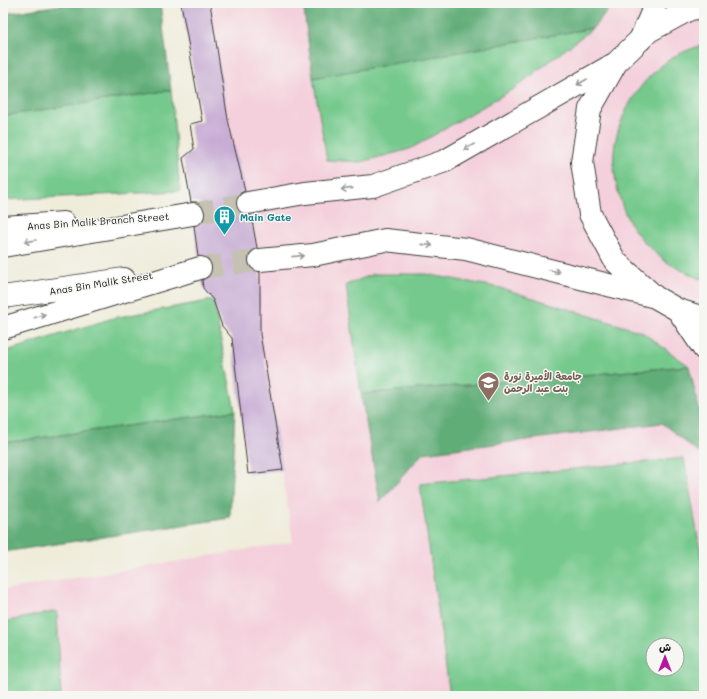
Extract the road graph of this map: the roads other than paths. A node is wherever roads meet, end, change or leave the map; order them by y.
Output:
1 (656, 3) edge
2 (704, 7) edge
3 (640, 40) junction
4 (616, 63) junction
5 (248, 203) tunnel mouth
6 (3, 227) edge
7 (3, 246) edge
8 (260, 260) tunnel mouth
9 (655, 297) junction
10 (3, 298) edge
11 (678, 310) junction
12 (704, 318) edge
13 (3, 328) edge
14 (704, 349) edge

1 - 3 main road
2 - 3 main road
3 - 4 main road
4 -> 5 main road
4 - 9 main road
6 -> 7 main road, Anas Bin Malik Branch Street
8 -> 9 main road
9 - 11 main road
13 -> 10 main road, Anas Bin Malik Street
11 - 12 main road
11 - 14 main road

